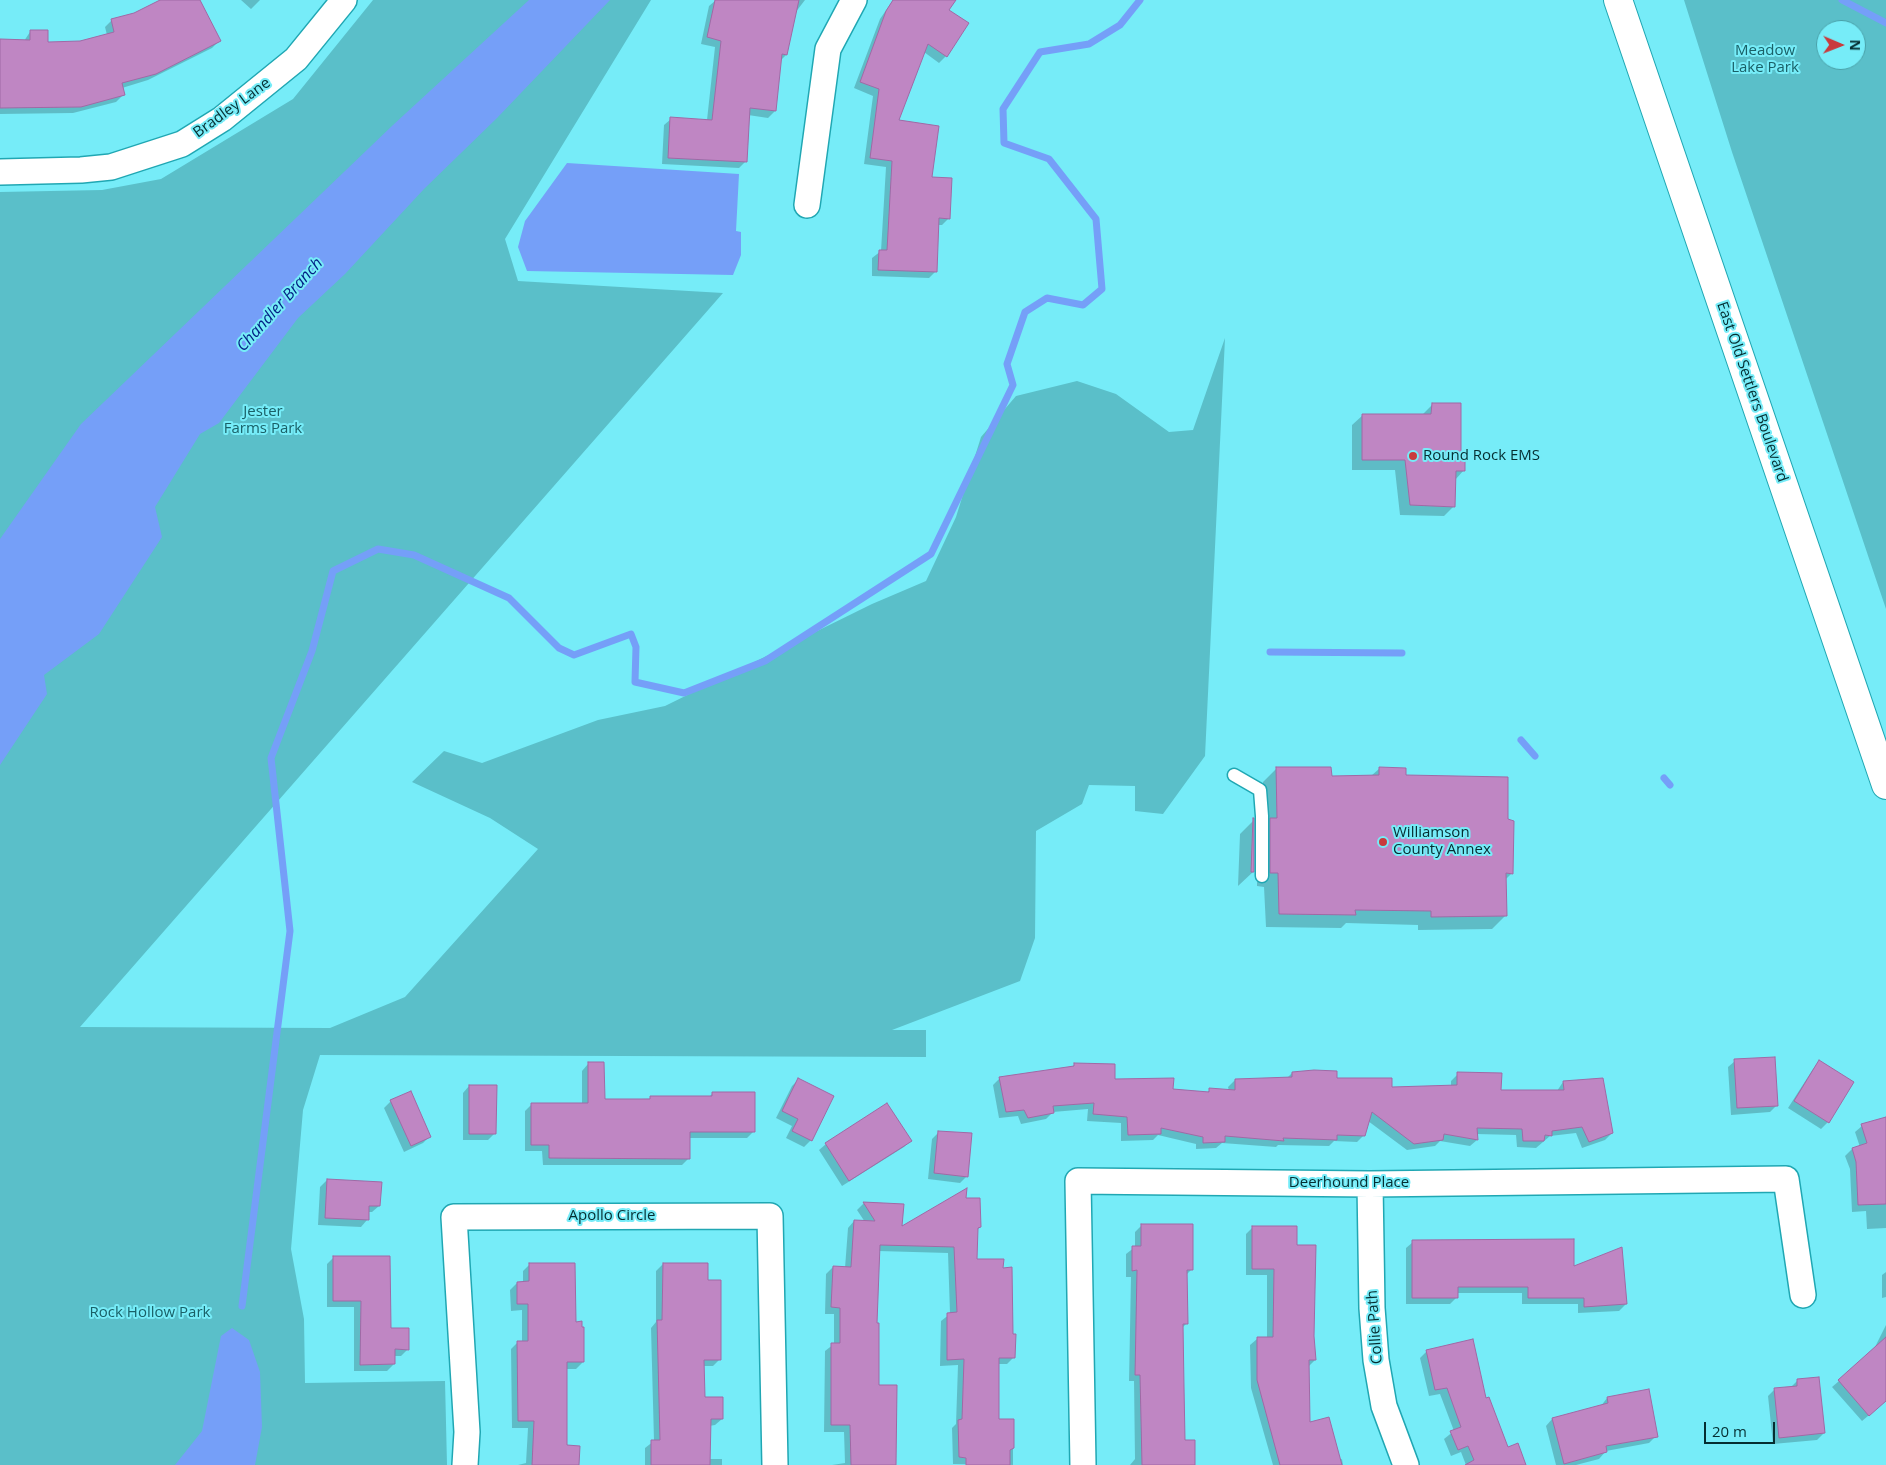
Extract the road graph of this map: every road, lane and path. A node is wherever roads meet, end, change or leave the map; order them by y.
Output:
1 (344, 0) edge
2 (854, 0) edge
3 (1618, 0) edge
4 (0, 172) edge
5 (807, 206) dead end
6 (1234, 776) dead end
7 (1886, 784) edge
8 (1262, 876) dead end
9 (1370, 1184) junction
10 (1803, 1295) dead end
11 (465, 1465) edge
12 (775, 1465) edge
13 (1083, 1465) edge
14 (1406, 1465) edge

1 - 4 street, Bradley Lane
2 - 5 street
3 - 7 main road, East Old Settlers Boulevard
6 - 8 lane
9 - 10 street, Deerhound Place
9 - 13 street, Deerhound Place
9 - 14 street, Collie Path
11 - 12 street, Apollo Circle

